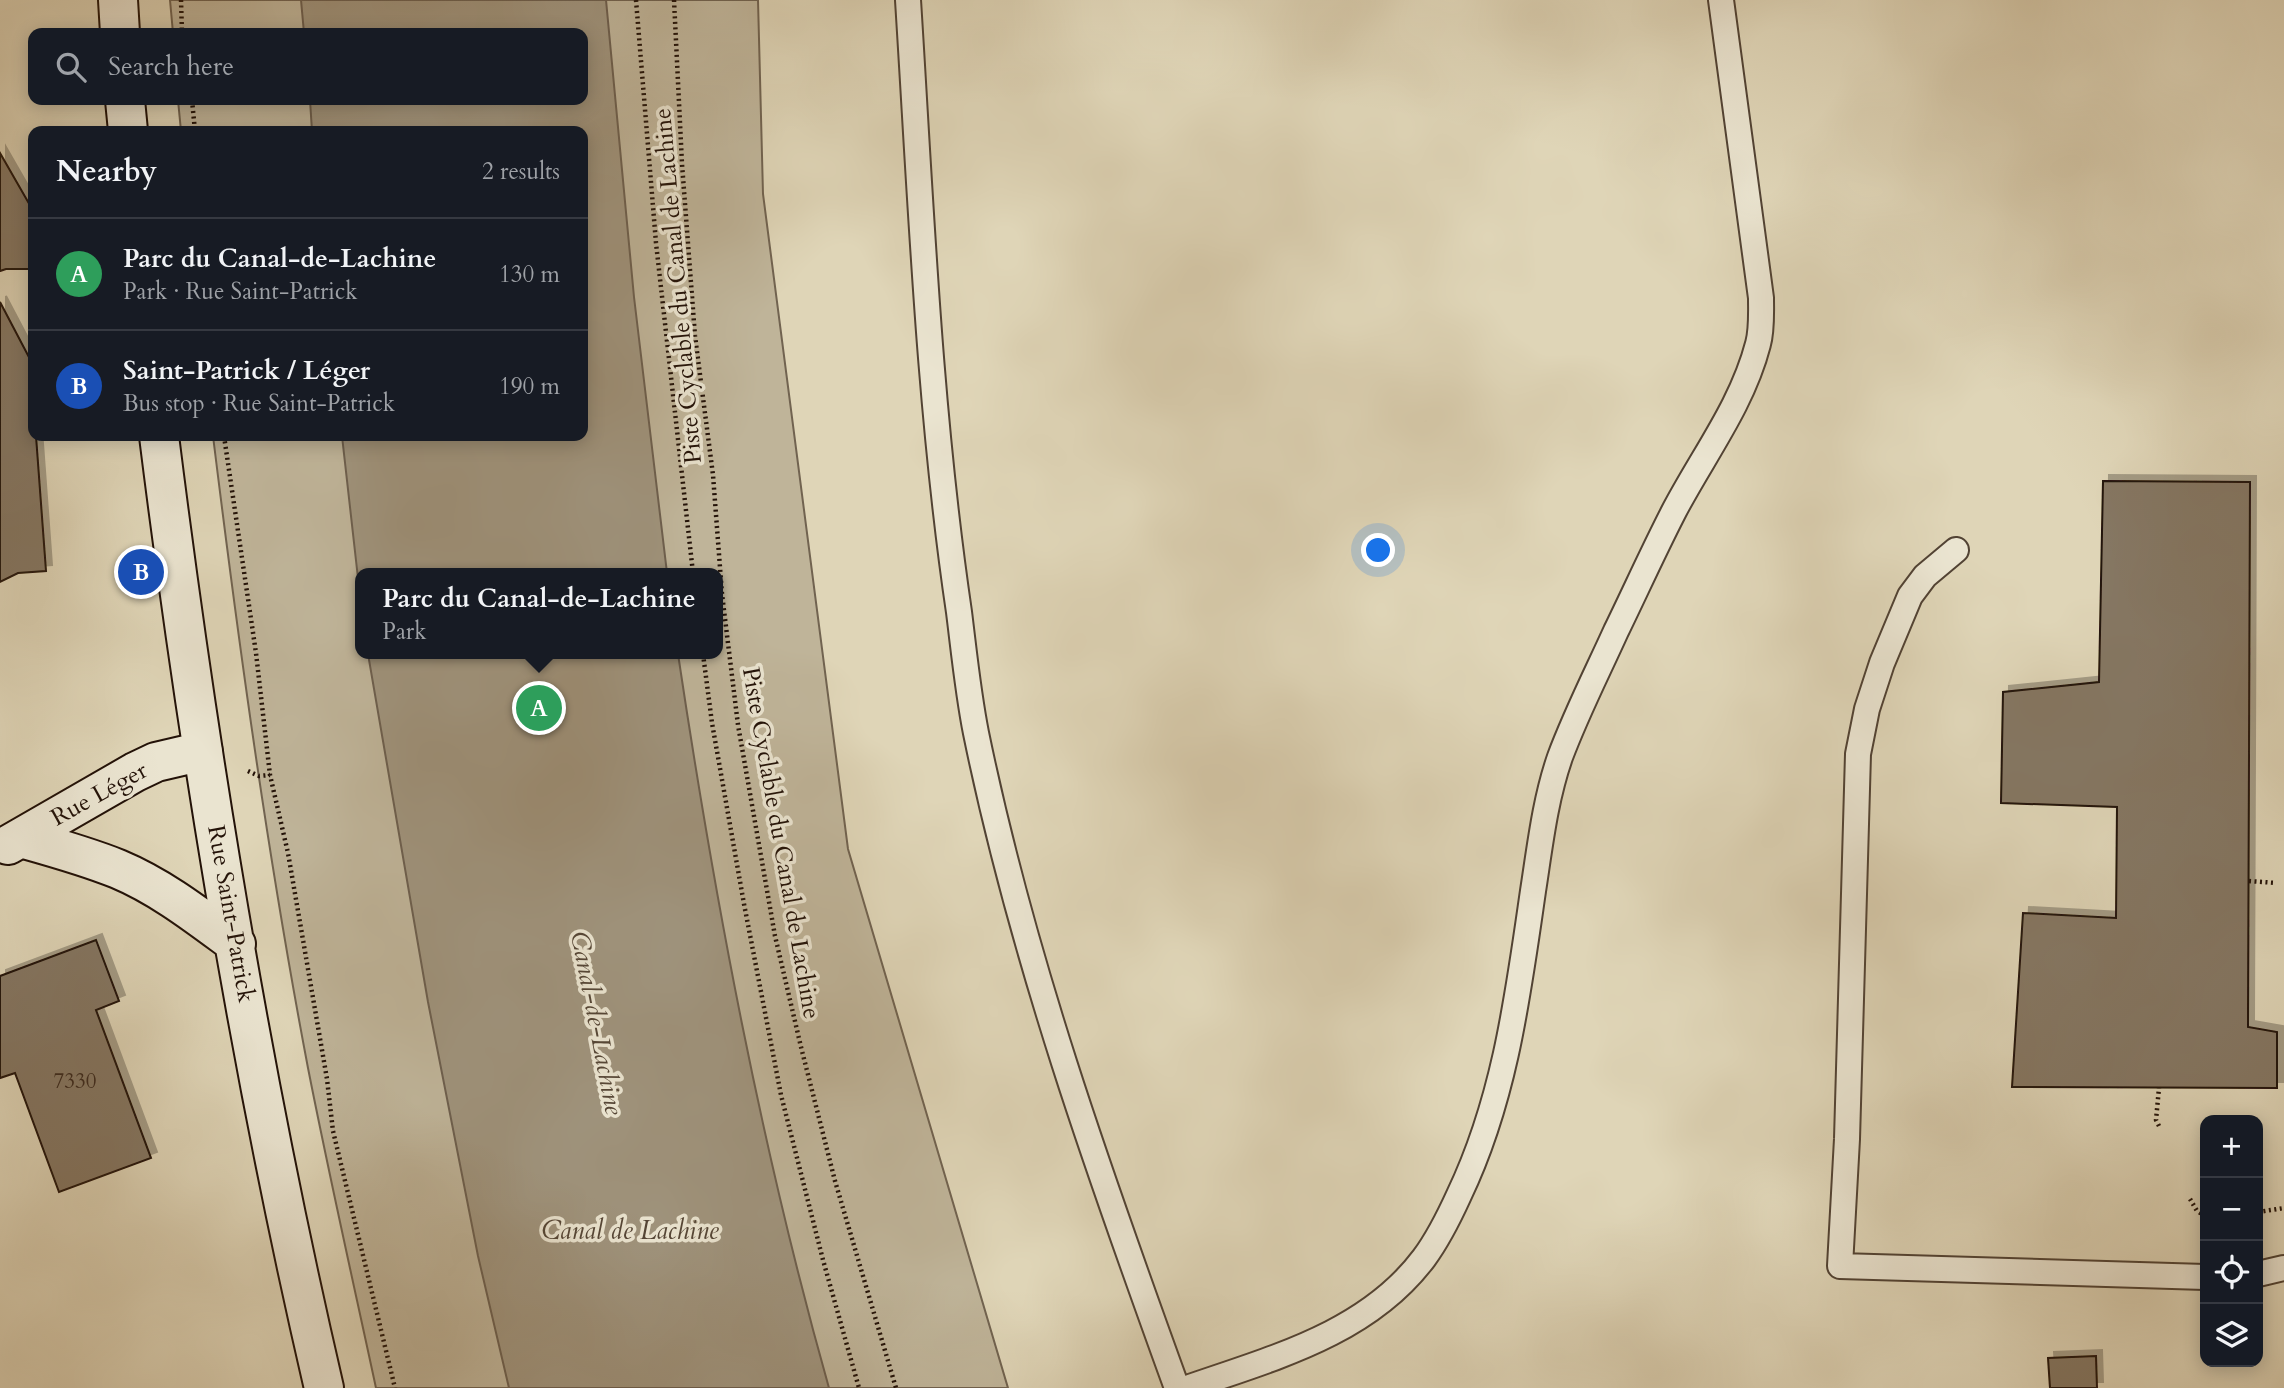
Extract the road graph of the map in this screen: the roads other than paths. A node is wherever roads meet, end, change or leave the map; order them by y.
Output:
1 (118, 0) edge
2 (908, 0) edge
3 (1721, 0) edge
4 (120, 28) edge
5 (125, 105) edge
6 (128, 126) edge
7 (160, 441) edge
8 (1956, 550) dead end
9 (203, 751) junction
10 (10, 843) edge
11 (236, 944) junction
12 (2284, 1268) edge
13 (2263, 1273) edge
14 (2200, 1277) edge
15 (324, 1388) edge
16 (1177, 1388) edge
17 (1187, 1388) edge

1 - 4 main road
2 - 16 lane
3 - 17 lane
5 - 6 main road
7 - 9 main road, Rue Saint-Patrick
8 - 14 lane
9 - 10 main road, Rue Léger
9 - 11 main road, Rue Saint-Patrick
10 - 11 main road
11 - 15 main road, Rue Saint-Patrick
12 - 13 lane

